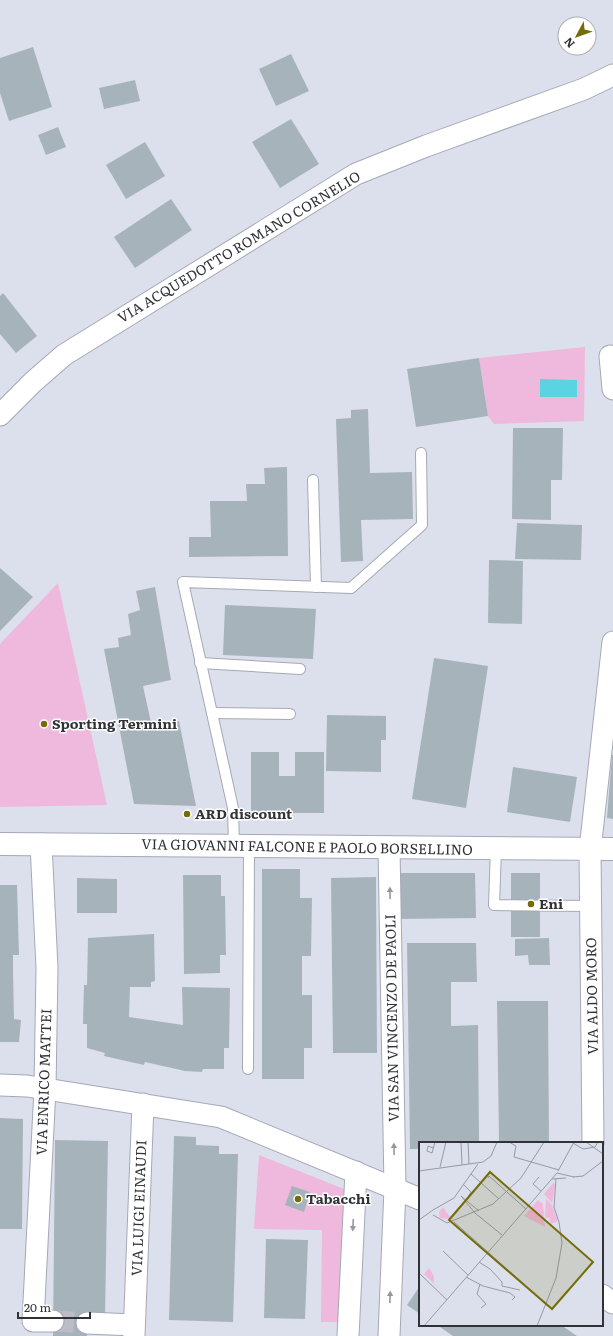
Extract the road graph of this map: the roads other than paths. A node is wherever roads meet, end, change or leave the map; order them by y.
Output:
1 (613, 75) edge
2 (610, 356) dead end
3 (613, 389) edge
4 (0, 416) edge
5 (421, 453) dead end
6 (313, 480) dead end
7 (316, 587) junction
8 (613, 642) edge
9 (200, 663) junction
10 (300, 669) dead end
11 (212, 713) junction
12 (290, 714) dead end
13 (0, 844) edge
14 (41, 844) junction
15 (241, 846) junction
16 (389, 848) junction
17 (496, 848) junction
18 (613, 849) edge
19 (590, 850) junction
20 (591, 906) junction
21 (248, 1069) dead end
22 (0, 1085) edge
23 (45, 1089) junction
24 (143, 1104) junction
25 (593, 1142) edge
26 (356, 1172) junction
27 (395, 1188) junction
28 (419, 1199) edge
29 (603, 1296) edge
30 (613, 1302) edge
31 (43, 1321) dead end
32 (86, 1323) tunnel mouth
33 (134, 1331) edge
34 (348, 1336) edge
35 (389, 1336) edge

1 - 4 street, VIA ACQUEDOTTO ROMANO CORNELIO
2 - 3 street
5 - 7 lane
6 - 7 lane
7 - 9 lane
8 - 19 street, VIA ALDO MORO
9 - 10 lane
9 - 11 lane
11 - 12 lane
11 - 15 lane
13 - 14 main road, VIA GIOVANNI FALCONE E PAOLO BORSELLINO
14 - 15 main road, VIA GIOVANNI FALCONE E PAOLO BORSELLINO
14 - 23 street, VIA ENRICO MATTEI
15 - 16 main road, VIA GIOVANNI FALCONE E PAOLO BORSELLINO
15 - 21 lane
16 - 17 main road, VIA GIOVANNI FALCONE E PAOLO BORSELLINO
27 -> 16 street, VIA SAN VINCENZO DE PAOLI
17 - 19 main road, VIA GIOVANNI FALCONE E PAOLO BORSELLINO
17 - 20 lane
18 - 19 main road, VIA GIOVANNI FALCONE E PAOLO BORSELLINO
19 - 20 street, VIA ALDO MORO
20 - 25 street, VIA ALDO MORO
22 - 23 street
23 - 24 street
23 - 31 street, VIA ENRICO MATTEI
24 - 26 street
24 - 33 street, VIA LUIGI EINAUDI
26 - 27 street
26 -> 34 street
27 - 28 street
35 -> 27 street, VIA SAN VINCENZO DE PAOLI
29 - 30 street
32 - 33 street

